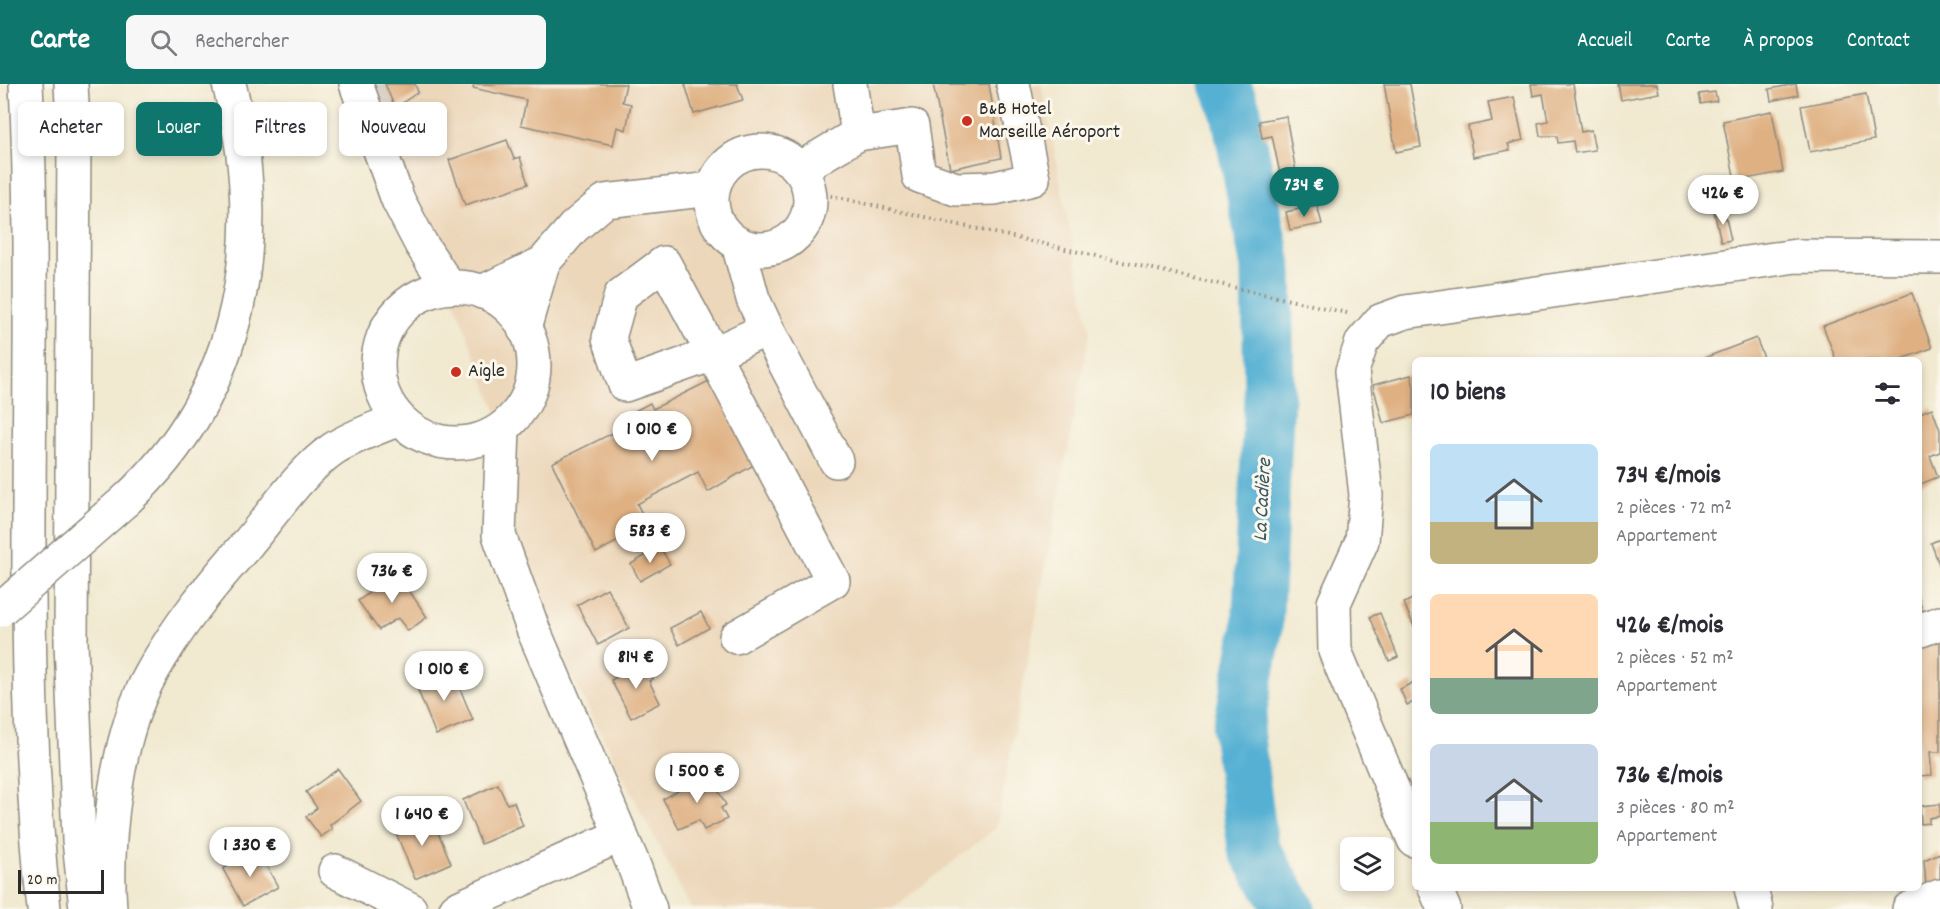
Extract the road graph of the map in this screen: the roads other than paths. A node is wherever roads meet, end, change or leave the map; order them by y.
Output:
1 (26, 84) edge
2 (71, 84) edge
3 (229, 84) edge
4 (356, 84) edge
5 (850, 84) edge
6 (1013, 84) edge
7 (858, 134) junction
8 (804, 179) junction
9 (712, 189) junction
10 (738, 244) junction
11 (1940, 257) edge
12 (543, 263) junction
13 (449, 287) junction
14 (482, 292) junction
15 (524, 328) junction
16 (767, 329) junction
17 (399, 419) junction
18 (503, 429) junction
19 (836, 460) dead end
20 (0, 610) edge
21 (1940, 623) edge
22 (1922, 630) edge
23 (736, 637) dead end
24 (1407, 804) edge
25 (1412, 830) edge
26 (621, 835) junction
27 (634, 866) junction
28 (335, 871) dead end
29 (1436, 891) edge
30 (1752, 891) edge
31 (44, 909) edge
32 (86, 909) edge
33 (110, 909) edge
34 (410, 909) edge
35 (456, 909) edge
36 (650, 909) edge
37 (656, 909) edge
38 (1444, 909) edge
39 (1756, 909) edge

1 - 31 main road
2 - 32 main road
3 - 20 main road, bridge
4 - 13 main road
5 - 7 main road
6 - 7 main road
7 - 8 main road
8 - 9 main road
8 - 10 main road
9 - 10 main road
9 - 12 main road
10 - 16 main road
11 - 24 main road
12 - 14 main road
12 - 15 main road
13 - 14 main road
13 - 17 main road
14 - 15 main road
15 - 18 main road
16 - 19 main road
16 - 23 main road
17 - 18 main road
17 - 33 main road
18 - 26 main road
21 - 22 main road
24 - 25 main road
26 - 27 main road
26 - 35 main road
27 - 36 main road
27 - 37 main road
28 - 34 main road
29 - 38 main road
30 - 39 main road

